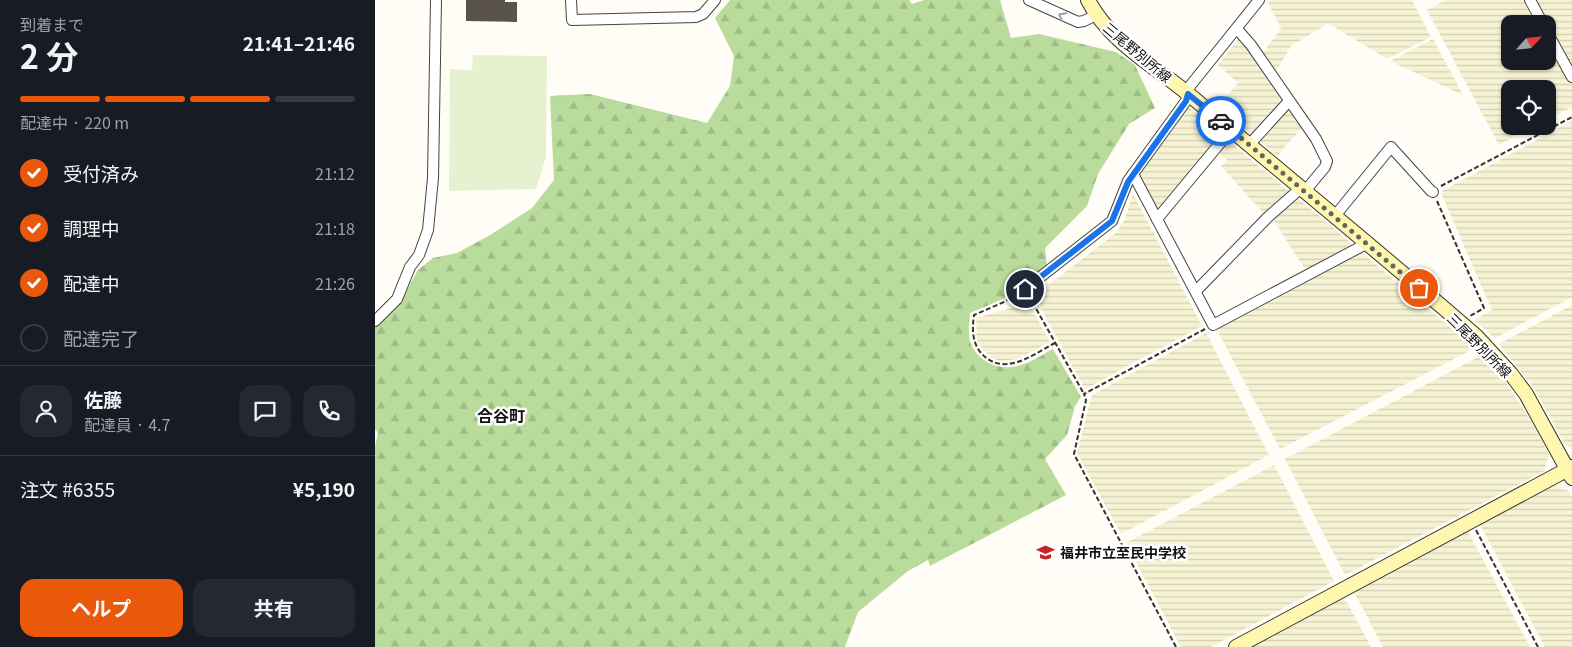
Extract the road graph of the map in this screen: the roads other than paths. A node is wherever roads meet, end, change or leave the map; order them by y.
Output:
1 (436, 0) edge
2 (571, 0) edge
3 (715, 0) edge
4 (1029, 0) edge
5 (1088, 0) edge
6 (1259, 0) edge
7 (1530, 0) edge
8 (1096, 15) junction
9 (1538, 15) edge
10 (1237, 29) junction
11 (1556, 48) edge
12 (1572, 77) edge
13 (1188, 94) junction
14 (1289, 101) junction
15 (1231, 130) junction
16 (1249, 145) junction
17 (1133, 174) junction
18 (1303, 190) junction
19 (1433, 192) road end
20 (1334, 217) junction
21 (1157, 219) junction
22 (1366, 244) junction
23 (1025, 289) road end
24 (1196, 291) junction
25 (375, 321) edge
26 (1571, 472) edge
27 (1236, 647) edge

1 - 25 street
2 - 3 street
8 -> 4 street
5 - 8 main road, 三尾野別所線
6 - 10 street
7 - 9 street
8 - 13 main road, 三尾野別所線
10 - 13 street
10 - 14 street
11 - 12 street
13 - 15 main road, 三尾野別所線
13 - 17 street
14 - 16 street
14 - 18 street
15 - 16 main road, 三尾野別所線
15 - 21 street
16 - 18 main road, 三尾野別所線
17 - 21 street
17 - 23 street
18 - 20 main road, 三尾野別所線
18 - 24 street
19 - 20 street
20 - 22 main road, 三尾野別所線
21 - 24 street
22 - 24 street
22 - 26 main road, 三尾野別所線
26 - 27 main road

